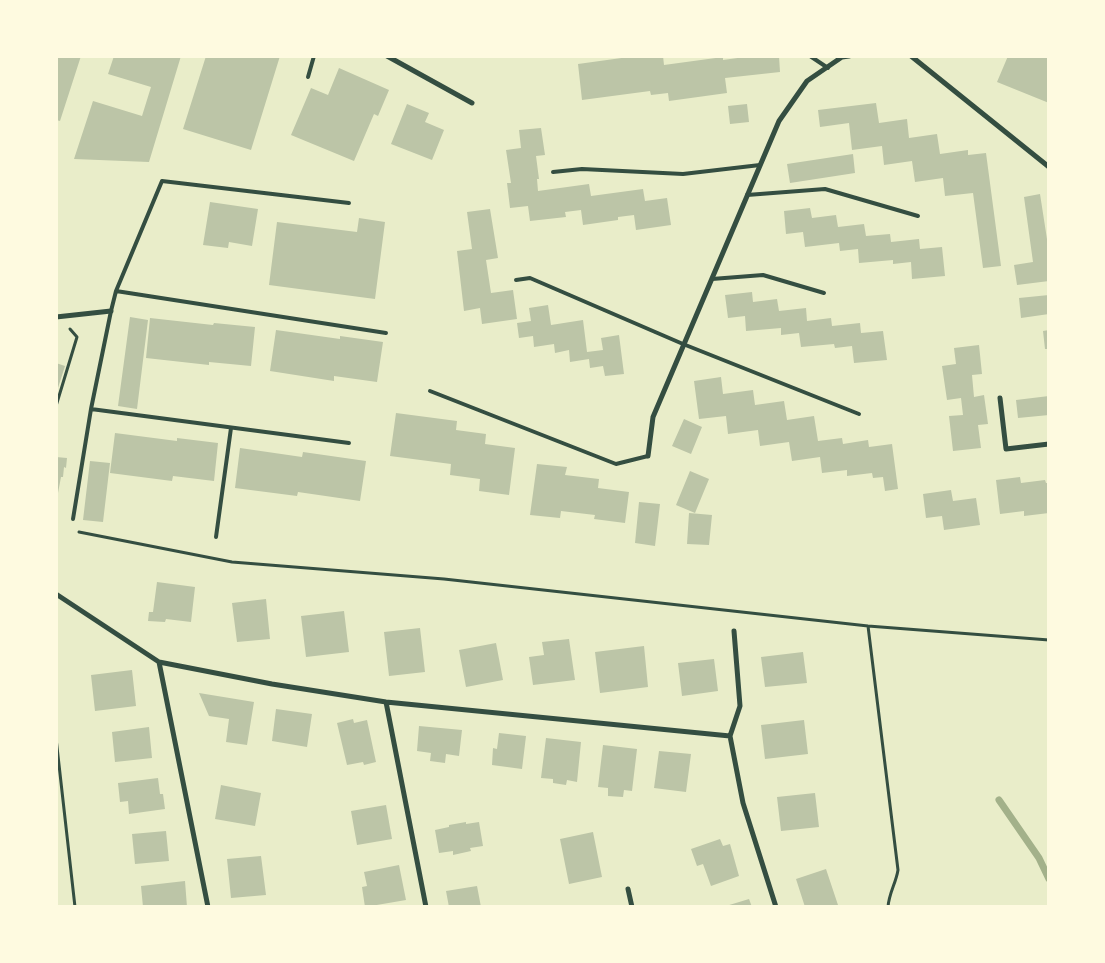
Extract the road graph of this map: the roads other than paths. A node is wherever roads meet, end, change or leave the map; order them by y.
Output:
1 (314, 56) edge
2 (387, 56) edge
3 (810, 56) edge
4 (849, 56) edge
5 (911, 56) edge
6 (828, 68) junction
7 (308, 77) dead end
8 (472, 103) dead end
9 (760, 165) junction
10 (1049, 167) edge
11 (553, 172) dead end
12 (747, 195) junction
13 (349, 203) dead end
14 (918, 216) dead end
15 (712, 279) junction
16 (516, 280) dead end
17 (116, 291) junction
18 (824, 294) dead end
19 (111, 311) junction
20 (58, 317) edge
21 (386, 333) dead end
22 (683, 344) junction
23 (430, 391) dead end
24 (1000, 398) dead end
25 (91, 410) junction
26 (858, 414) dead end
27 (231, 428) junction
28 (349, 443) dead end
29 (1049, 444) edge
30 (648, 456) joint
31 (73, 519) dead end
32 (216, 537) dead end
33 (56, 594) edge
34 (734, 631) dead end
35 (159, 662) junction
36 (386, 702) junction
37 (730, 736) junction
38 (628, 889) dead end
39 (208, 907) edge
40 (426, 907) edge
41 (632, 907) edge
42 (776, 907) edge

1 - 7 lane
2 - 8 street
3 - 6 lane
4 - 6 street
5 - 10 street
6 - 9 street
9 - 11 lane
9 - 12 street
12 - 14 lane
12 - 15 street
13 - 17 lane
15 - 18 lane
15 - 22 street
16 - 22 lane
17 - 19 lane
17 - 21 lane
19 - 20 street
19 - 25 lane
22 - 26 lane
22 - 30 street
23 - 30 lane
24 - 29 street
25 - 27 lane
25 - 31 lane
27 - 28 lane
27 - 32 lane
33 - 35 street
34 - 37 street
35 - 36 street
35 - 39 street
36 - 37 street
36 - 40 street
37 - 42 street
38 - 41 street

